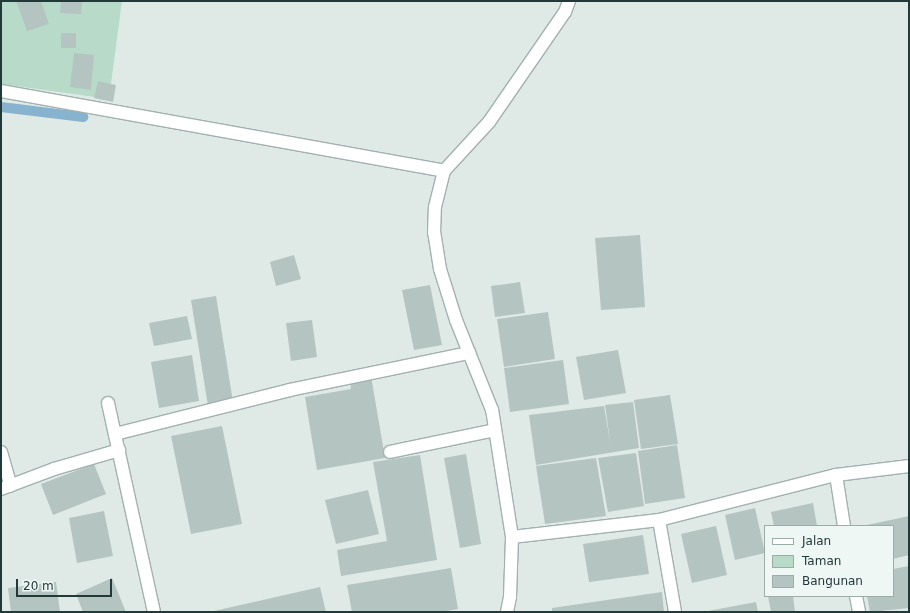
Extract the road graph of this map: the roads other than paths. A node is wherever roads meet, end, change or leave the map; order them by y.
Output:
1 (569, 1) edge
2 (1, 91) edge
3 (444, 171) junction
4 (469, 353) junction
5 (108, 403) dead end
6 (495, 430) junction
7 (115, 434) junction
8 (118, 450) junction
9 (1, 452) edge
10 (390, 452) dead end
11 (909, 466) edge
12 (836, 475) junction
13 (6, 488) edge
14 (659, 520) junction
15 (844, 525) edge
16 (512, 537) junction
17 (856, 597) edge
18 (154, 612) edge
19 (507, 612) edge
20 (675, 612) edge
21 (859, 612) edge

1 - 3 street
2 - 3 street
3 - 4 street
4 - 6 street
4 - 7 street
5 - 7 street
6 - 10 street
6 - 16 street
7 - 8 street
8 - 13 street
8 - 18 street
9 - 13 street
11 - 12 street
12 - 14 street
12 - 15 street
14 - 16 street
14 - 20 street
16 - 19 street
17 - 21 street

